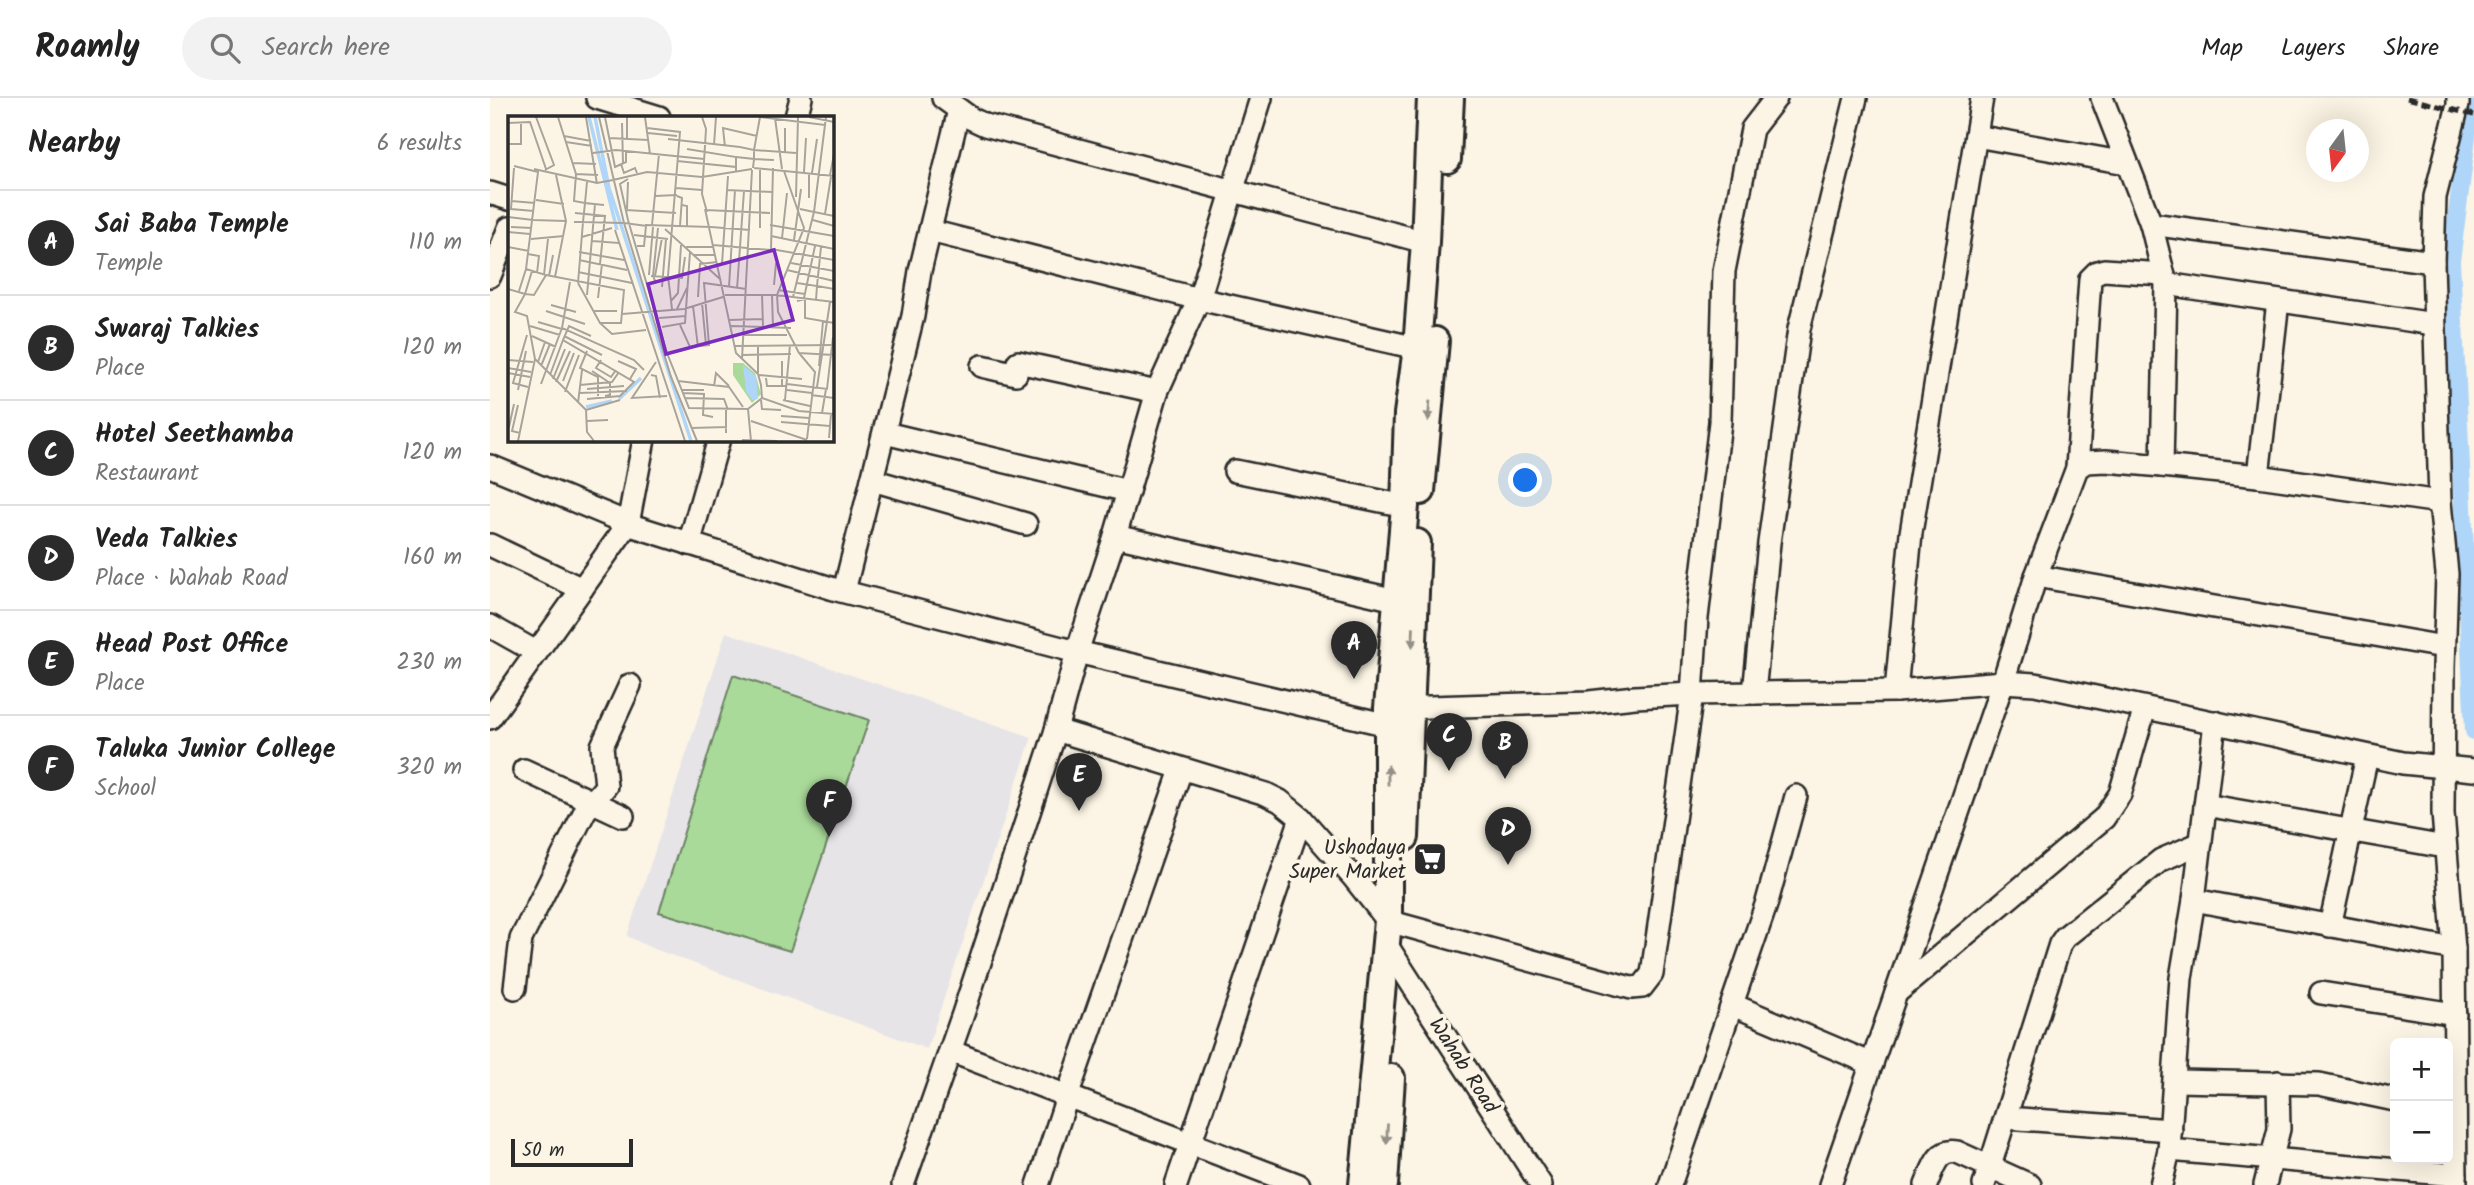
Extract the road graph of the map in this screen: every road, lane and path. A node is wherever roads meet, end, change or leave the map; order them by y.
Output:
1 (597, 98) edge
2 (657, 98) edge
3 (801, 98) edge
4 (1261, 98) edge
5 (1431, 98) edge
6 (1450, 98) edge
7 (1776, 98) edge
8 (1856, 98) edge
9 (1982, 98) edge
10 (2102, 98) edge
11 (2458, 98) edge
12 (951, 104) edge
13 (656, 116) edge
14 (659, 116) edge
15 (796, 116) edge
16 (1976, 136) junction
17 (2126, 163) junction
18 (1232, 191) junction
19 (490, 193) edge
20 (508, 199) edge
21 (2151, 224) junction
22 (508, 231) edge
23 (930, 231) junction
24 (1425, 242) junction
25 (2433, 262) junction
26 (490, 276) edge
27 (2165, 279) junction
28 (1199, 299) junction
29 (2278, 301) junction
30 (2434, 324) junction
31 (1417, 348) junction
32 (982, 366) dead end
33 (1157, 392) junction
34 (886, 433) junction
35 (645, 441) edge
36 (718, 441) edge
37 (2162, 466) junction
38 (490, 467) edge
39 (2077, 468) junction
40 (1235, 471) dead end
41 (2258, 476) junction
42 (873, 480) junction
43 (1128, 491) junction
44 (2440, 502) junction
45 (1405, 506) junction
46 (628, 524) junction
47 (1026, 524) dead end
48 (1115, 536) junction
49 (689, 544) junction
50 (490, 545) edge
51 (2036, 576) junction
52 (582, 589) junction
53 (844, 591) junction
54 (1396, 600) junction
55 (490, 626) edge
56 (2444, 647) junction
57 (536, 652) junction
58 (1077, 652) junction
59 (2003, 682) junction
60 (630, 685) dead end
61 (1896, 691) junction
62 (1754, 693) junction
63 (1692, 694) junction
64 (2145, 708) junction
65 (1395, 714) junction
66 (490, 718) edge
67 (2215, 722) junction
68 (1056, 730) junction
69 (2367, 756) junction
70 (2458, 769) edge
71 (524, 770) dead end
72 (1181, 770) junction
73 (1796, 796) dead end
74 (594, 801) junction
75 (2205, 805) junction
76 (623, 816) dead end
77 (1301, 818) junction
78 (2351, 832) junction
79 (2201, 844) junction
80 (2445, 847) junction
81 (2194, 900) junction
82 (2330, 926) junction
83 (1394, 939) junction
84 (2454, 949) junction
85 (515, 988) dead end
86 (1896, 993) junction
87 (2320, 993) dead end
88 (1733, 1005) junction
89 (2455, 1014) junction
90 (950, 1051) junction
91 (1872, 1064) junction
92 (2175, 1081) junction
93 (2278, 1082) junction
94 (1067, 1097) junction
95 (2390, 1099) edge
96 (2452, 1101) edge
97 (2006, 1118) junction
98 (2453, 1129) edge
99 (2170, 1140) junction
100 (1191, 1143) junction
101 (2271, 1160) junction
102 (2346, 1175) edge
103 (1987, 1176) edge
104 (2456, 1180) edge
105 (903, 1185) edge
106 (1038, 1185) edge
107 (1176, 1185) edge
108 (1299, 1185) edge
109 (1363, 1185) edge
110 (1384, 1185) edge
111 (1541, 1185) edge
112 (1670, 1185) edge
113 (1830, 1185) edge
114 (1926, 1185) edge
115 (2030, 1185) edge
116 (2161, 1185) edge
117 (2265, 1185) edge

1 - 13 street
2 - 14 street
3 - 15 street
4 - 18 street
5 - 24 main road
6 -> 65 main road
7 - 63 street
8 - 62 street
9 - 16 street
10 - 17 street
11 - 25 street
12 - 18 street
12 - 23 street
16 - 17 street
16 - 61 street
17 - 21 street
18 - 24 street
18 - 28 street
19 - 20 street
21 - 25 street
21 - 27 street
22 - 26 street
23 - 28 street
23 - 34 street
24 - 31 main road
25 - 30 street
27 - 29 street
27 - 37 street
27 - 39 street
28 - 31 street
28 - 33 street
29 - 30 street
29 - 41 street
30 - 44 street
31 - 45 main road
32 - 33 street
33 - 43 street
34 - 42 street
34 - 43 street
35 - 46 street
36 - 49 street
37 - 39 street
37 - 41 street
38 - 46 street
39 - 51 street
40 - 45 street
41 - 44 street
42 - 47 street
42 - 53 street
43 - 48 street
44 - 56 street
45 - 54 main road
46 - 49 street
46 - 52 street
48 - 54 street
48 - 58 street
49 - 53 street
50 - 52 street
51 - 56 street
51 - 59 street
52 - 57 street
53 - 58 street
54 - 65 main road
55 - 57 street
56 - 70 street
57 - 66 street
58 - 65 street
58 - 68 street
59 - 61 street
59 - 64 street
59 - 86 street
60 - 74 street
61 - 62 street
62 - 63 street
63 - 65 street
63 - 83 street
64 - 67 street
64 - 86 street
65 - 83 main road
67 - 69 street
67 - 75 street
68 - 72 street, Wahab Road
68 - 90 street
69 - 70 street
69 - 78 street
70 - 80 street
71 - 74 street
72 - 77 street, Wahab Road
72 - 94 street
73 - 88 street
74 - 76 street
74 - 85 street
75 - 78 street
75 - 79 street
77 - 83 street, Wahab Road
77 - 100 street
78 - 80 street
78 - 82 street
79 - 81 street
79 - 97 street
80 - 84 street
81 - 82 street
81 - 92 street
82 - 84 street
83 - 109 main road
83 -> 110 main road
83 - 111 street, Wahab Road
84 - 89 street
86 - 91 street
87 - 89 street
88 - 91 street
88 - 112 street
89 - 96 street
90 - 94 street
90 - 105 street
91 - 113 street
92 - 93 street
92 - 99 street
93 - 95 street
93 - 101 street
94 - 100 street
94 - 106 street
97 - 99 street
97 - 103 street
98 - 104 street
99 - 101 street
99 - 116 street
100 - 107 street
100 - 108 street
101 - 102 street
101 - 117 street
102 - 104 street
103 - 114 street
103 - 115 street

